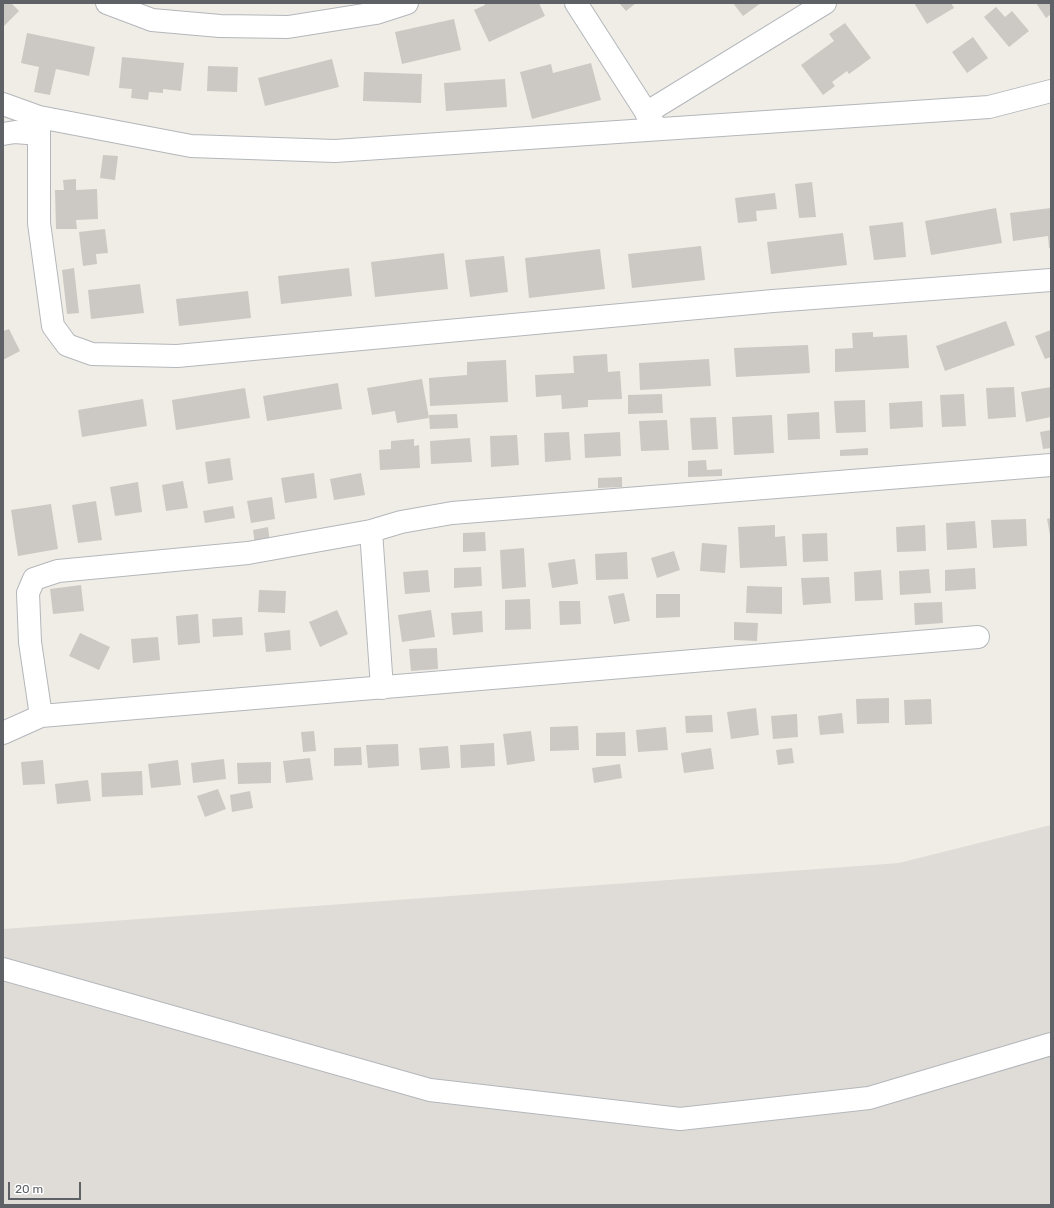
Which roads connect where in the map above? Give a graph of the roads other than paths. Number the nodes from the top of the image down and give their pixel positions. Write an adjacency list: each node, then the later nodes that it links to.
1 (107, 3): 2 (street)
2 (407, 3)
3 (576, 3): 7 (street)
4 (825, 3): 7 (street)
5 (1051, 91): 7 (street)
6 (3, 104): 8 (street)
7 (651, 121): 8 (street)
8 (39, 126): 9 (street); 10 (street)
9 (3, 134)
10 (1051, 280)
11 (1051, 465): 12 (street)
12 (371, 531): 14 (street); 15 (street)
13 (978, 637): 14 (street)
14 (382, 688): 15 (street)
15 (41, 716): 16 (street)
16 (3, 733)
17 (3, 969): 18 (street)
18 (1051, 1044)

